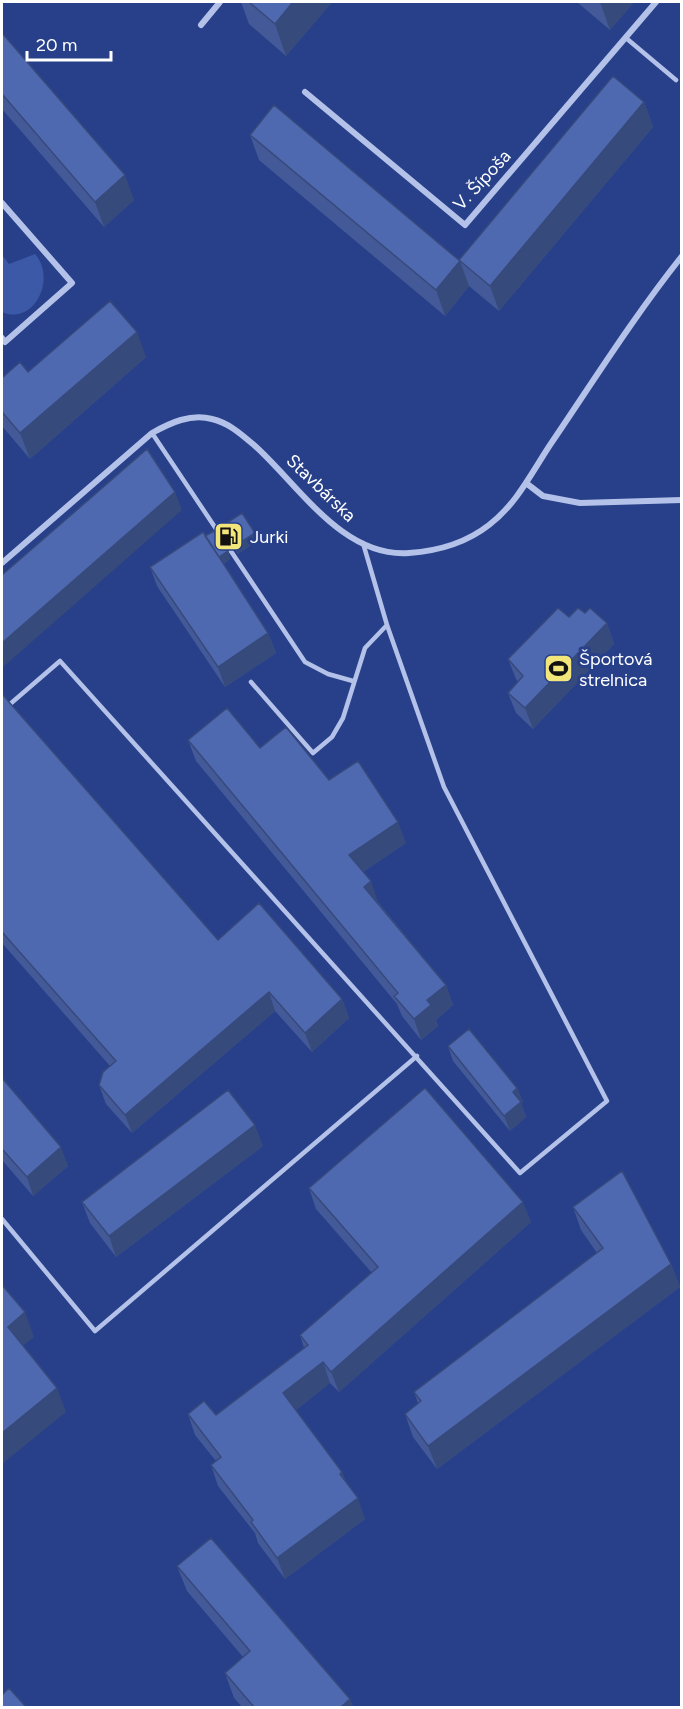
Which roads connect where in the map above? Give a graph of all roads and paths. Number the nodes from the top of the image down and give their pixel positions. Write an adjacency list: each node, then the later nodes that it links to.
1 (220, 2): 3 (street)
2 (656, 2): 4 (street, V. Šípoša)
3 (201, 25)
4 (626, 38): 5 (lane); 6 (street, V. Šípoša)
5 (676, 80)
6 (305, 92)
7 (2, 203): 9 (street)
8 (681, 256): 11 (street, Stavbárska)
9 (2, 338)
10 (152, 433): 13 (street, Stavbárska); 14 (street, Stavbárska); 16 (lane)
11 (526, 483): 12 (street); 13 (street, Stavbárska)
12 (681, 500)
13 (363, 543): 15 (lane)
14 (2, 563)
15 (387, 625): 16 (lane); 19 (lane)
16 (353, 681): 17 (lane)
17 (251, 682)
18 (2, 711): 19 (lane)
19 (417, 1056): 20 (lane)
20 (2, 1219)

